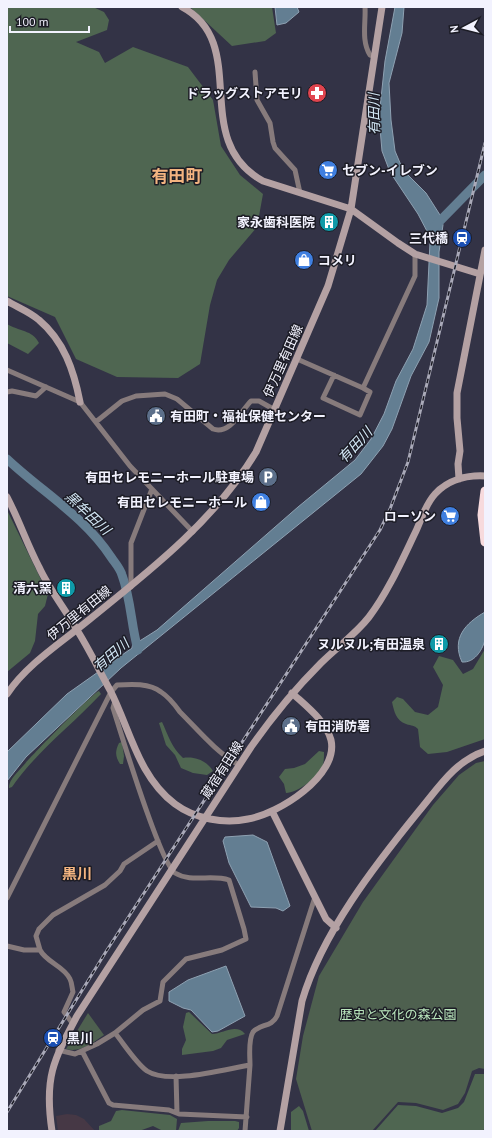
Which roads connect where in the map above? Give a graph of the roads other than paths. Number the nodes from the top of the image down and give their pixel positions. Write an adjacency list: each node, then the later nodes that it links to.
1 (182, 7): 6 (street)
2 (365, 7): 4 (street)
3 (382, 7): 4 (street, 伊万里有田線)
4 (374, 56): 7 (street, 伊万里有田線)
5 (255, 72): 6 (street)
6 (300, 193): 7 (street)
7 (351, 209): 9 (street); 12 (street, 伊万里有田線)
8 (485, 250): 10 (street)
9 (418, 255): 10 (street); 16 (street)
10 (482, 275): 22 (street)
11 (7, 301): 18 (street)
12 (297, 359): 14 (street); 19 (street, 伊万里有田線)
13 (7, 370): 15 (street)
14 (334, 375): 16 (street); 16 (street)
15 (46, 387): 17 (street); 18 (street)
16 (363, 388)
17 (7, 392)
18 (80, 402): 20 (street)
19 (275, 410): 20 (street); 26 (street, 伊万里有田線)
20 (97, 421): 23 (street)
21 (485, 476): 22 (street, 蔵宿有田線)
22 (459, 479): 31 (street, 蔵宿有田線)
23 (152, 489): 26 (street); 28 (street)
24 (485, 491): 27 (highway)
25 (7, 497): 29 (street)
26 (192, 532): 28 (street, 伊万里有田線)
27 (485, 542)
28 (131, 586): 29 (street, 伊万里有田線)
29 (77, 630): 30 (street); 32 (street, 伊万里有田線)
30 (111, 692): 33 (street); 35 (street); 40 (street)
31 (292, 693): 35 (street, 蔵宿有田線); 36 (street)
32 (7, 694)
33 (115, 700): 36 (street); 37 (street)
34 (485, 751): 41 (street)
35 (239, 765): 38 (street, 蔵宿有田線)
36 (272, 811): 39 (street)
37 (158, 841): 38 (street); 43 (street)
38 (171, 870): 44 (street, 蔵宿有田線); 45 (street)
39 (315, 897): 41 (street); 48 (street)
40 (7, 898)
41 (336, 928): 54 (street)
42 (7, 946): 43 (street)
43 (40, 950): 44 (street)
44 (73, 1024): 46 (street, 蔵宿有田線)
45 (115, 1033): 47 (street); 49 (street)
46 (58, 1050): 47 (street); 52 (street, 蔵宿有田線)
47 (82, 1051): 50 (street)
48 (250, 1065): 49 (street); 51 (street)
49 (176, 1076): 50 (street)
50 (177, 1113): 51 (street)
51 (247, 1117): 53 (street)
52 (52, 1131)
53 (245, 1131)
54 (280, 1131)

